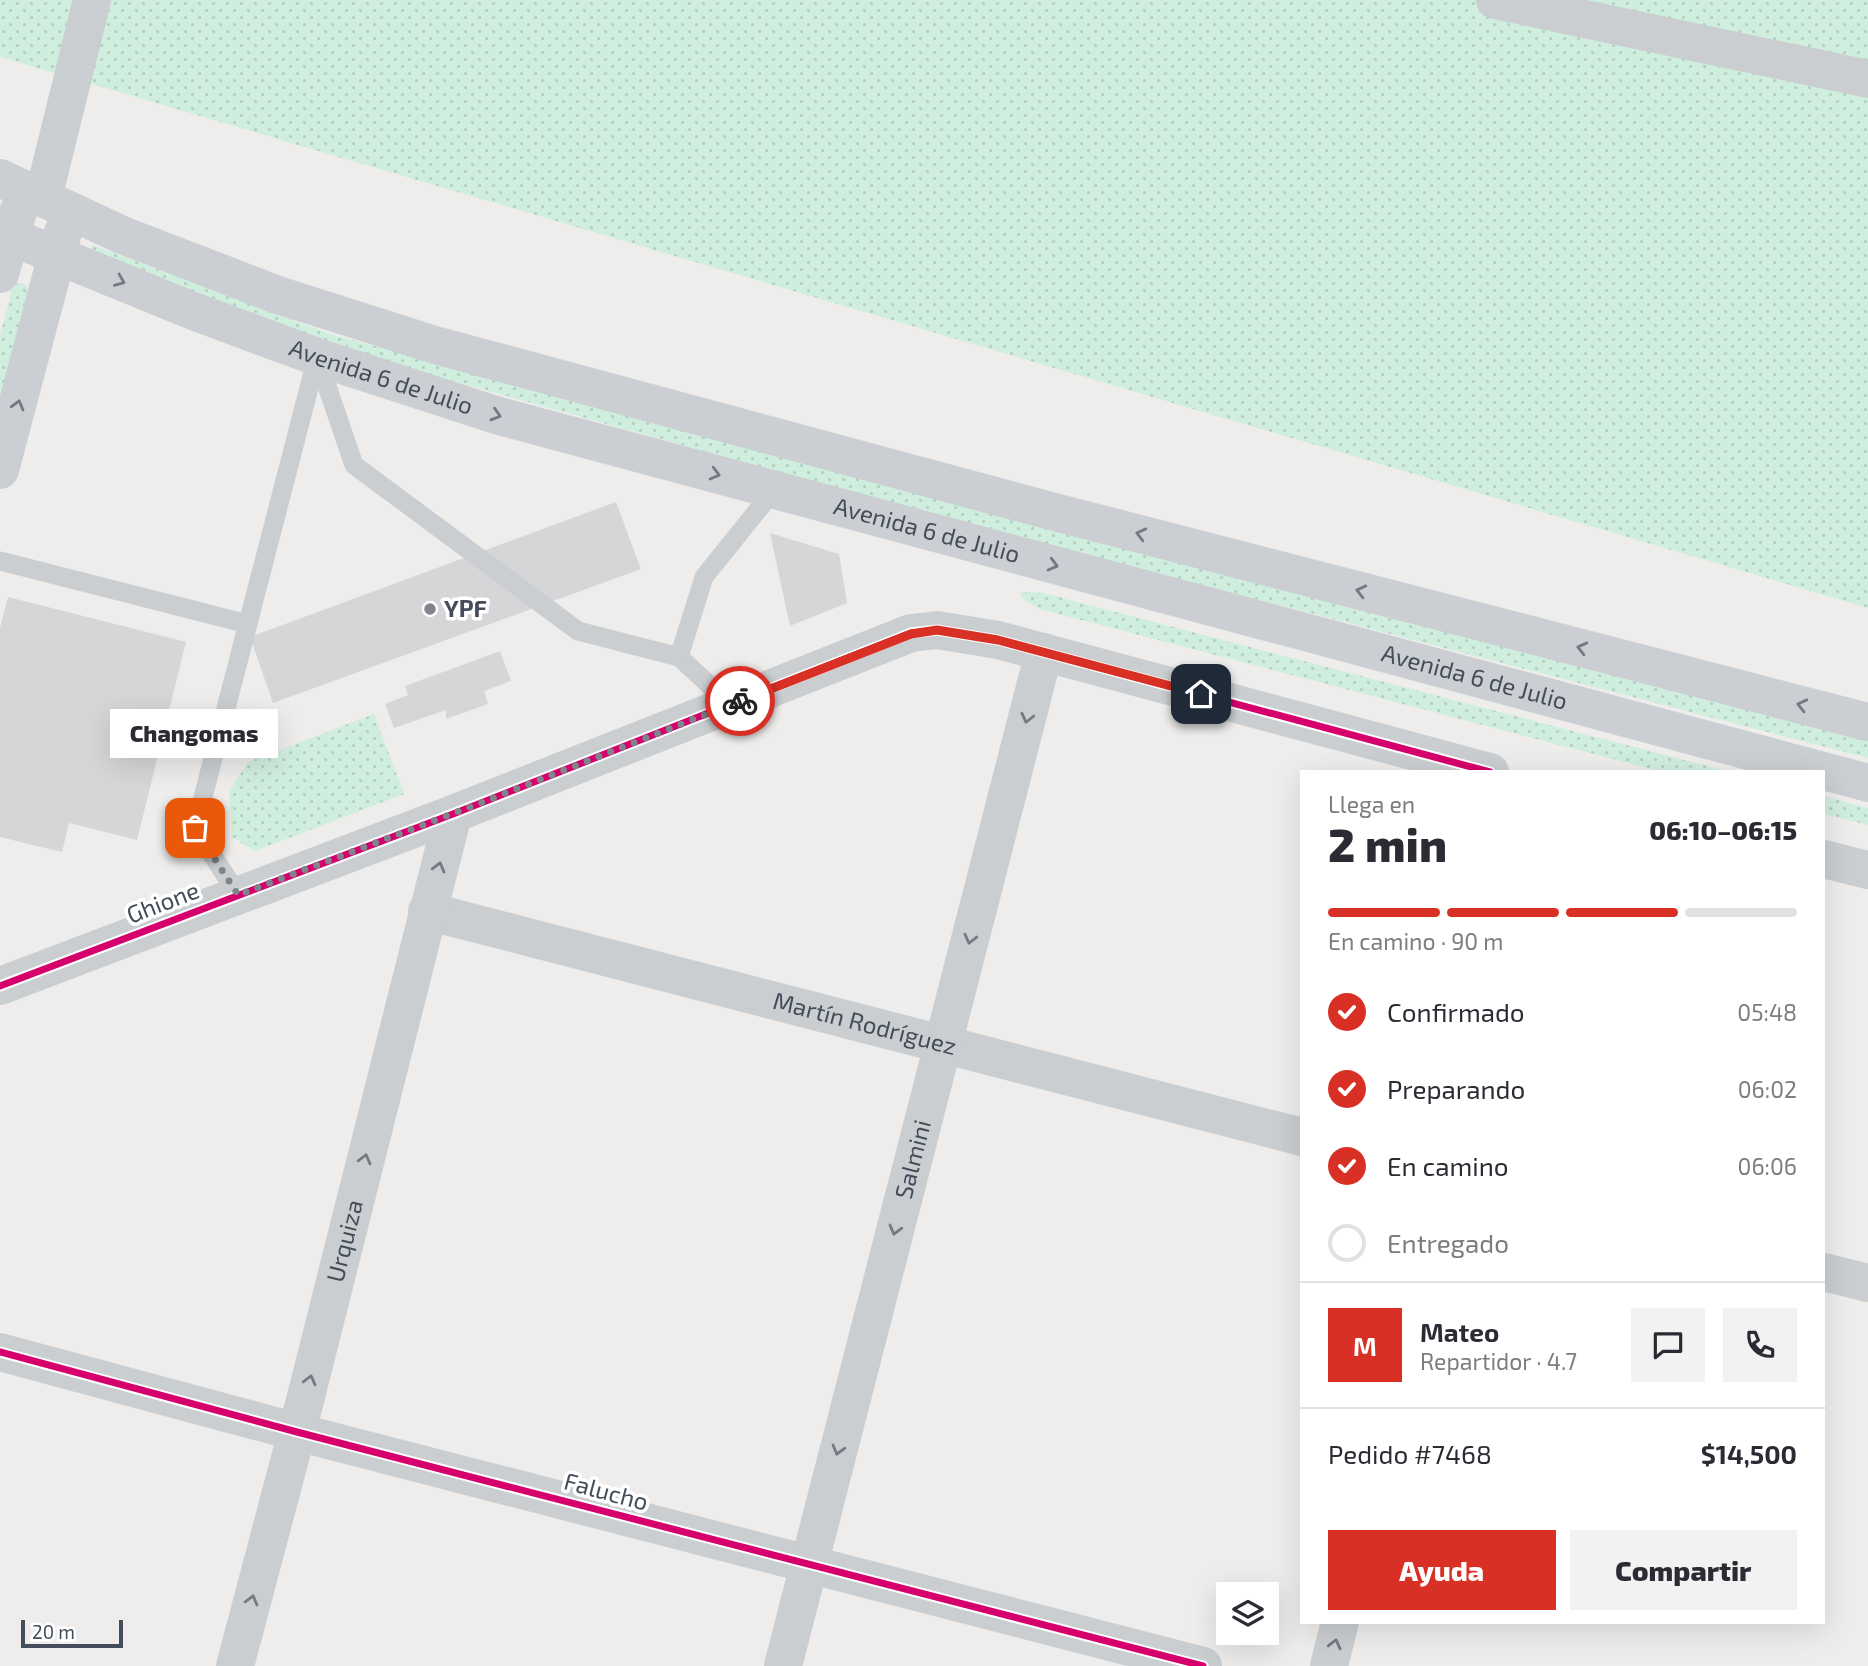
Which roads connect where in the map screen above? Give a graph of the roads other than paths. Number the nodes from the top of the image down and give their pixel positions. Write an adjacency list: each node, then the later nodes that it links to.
1 (92, 0): 4 (street)
2 (1495, 0): 3 (street)
3 (1868, 79)
4 (34, 194): 5 (main road); 6 (main road); 16 (main road, Avenida 6 de Julio, one-way to 4)
5 (5, 234): 6 (main road, Avenida 6 de Julio); 7 (main road)
6 (57, 255): 8 (main road, Avenida 6 de Julio, one-way to 8); 9 (main road, one-way to 6)
7 (0, 274)
8 (317, 357): 10 (main road, Avenida 6 de Julio, one-way to 10); 12 (lane); 14 (lane)
9 (0, 470)
10 (774, 490): 14 (lane); 18 (main road, Avenida 6 de Julio, one-way to 18)
11 (0, 561): 12 (lane)
12 (248, 624): 24 (lane)
13 (1044, 652): 15 (street, Ghione); 17 (street, Ghione); 27 (street, Salmini, one-way to 27)
14 (679, 657): 15 (lane)
15 (731, 705): 21 (street, Ghione)
16 (1868, 722)
17 (1483, 770)
18 (1819, 770)
19 (1825, 771): 20 (main road, Avenida 6 de Julio, one-way to 20)
20 (1868, 783)
21 (453, 814): 24 (street, Ghione); 25 (street, Urquiza, one-way to 21)
22 (1825, 859): 23 (street)
23 (1868, 870)
24 (238, 895): 26 (street, Ghione)
25 (428, 911): 27 (street, Martín Rodríguez); 32 (street, Urquiza, one-way to 25)
26 (0, 986)
27 (943, 1044): 28 (street, Martín Rodríguez); 33 (street, Salmini, one-way to 33)
28 (1300, 1136)
29 (1825, 1272): 30 (street)
30 (1868, 1283)
31 (0, 1352): 32 (street, Falucho)
32 (297, 1432): 33 (street, Falucho); 35 (street, Urquiza, one-way to 32)
33 (808, 1564): 36 (street, Salmini); 37 (street, Falucho)
34 (1340, 1624): 38 (street, one-way to 34)
35 (235, 1666)
36 (783, 1666)
37 (1203, 1666)
38 (1329, 1666)

